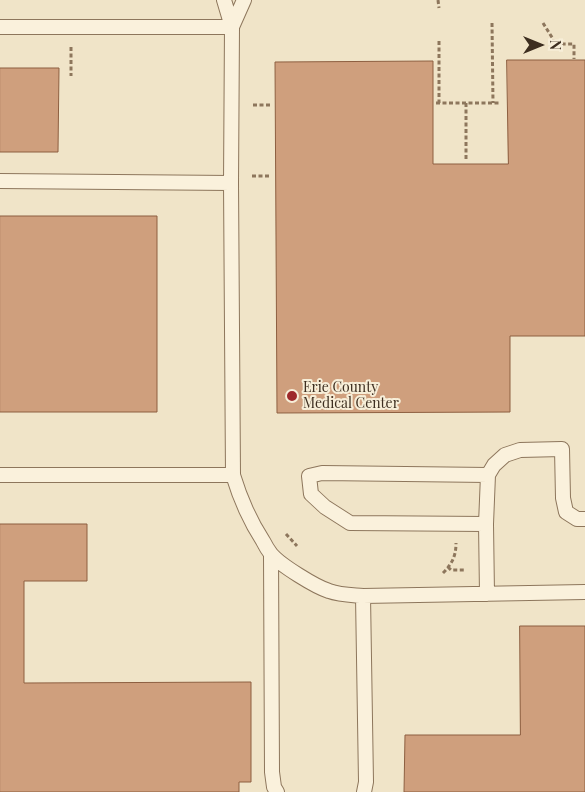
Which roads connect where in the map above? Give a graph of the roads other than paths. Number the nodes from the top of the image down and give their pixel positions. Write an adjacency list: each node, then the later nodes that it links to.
1 (224, 0): 4 (lane)
2 (244, 0): 4 (lane)
3 (0, 27): 4 (lane)
4 (232, 27): 6 (lane)
5 (0, 181): 6 (lane)
6 (231, 183): 8 (lane)
7 (0, 475): 8 (lane)
8 (233, 475): 12 (lane)
9 (488, 475): 10 (lane); 11 (lane); 11 (lane)
10 (585, 518)
11 (486, 524): 14 (lane)
12 (271, 555): 15 (lane); 16 (lane)
13 (585, 592): 14 (lane)
14 (487, 594): 15 (lane)
15 (363, 596): 17 (lane)
16 (277, 792)
17 (364, 792)

